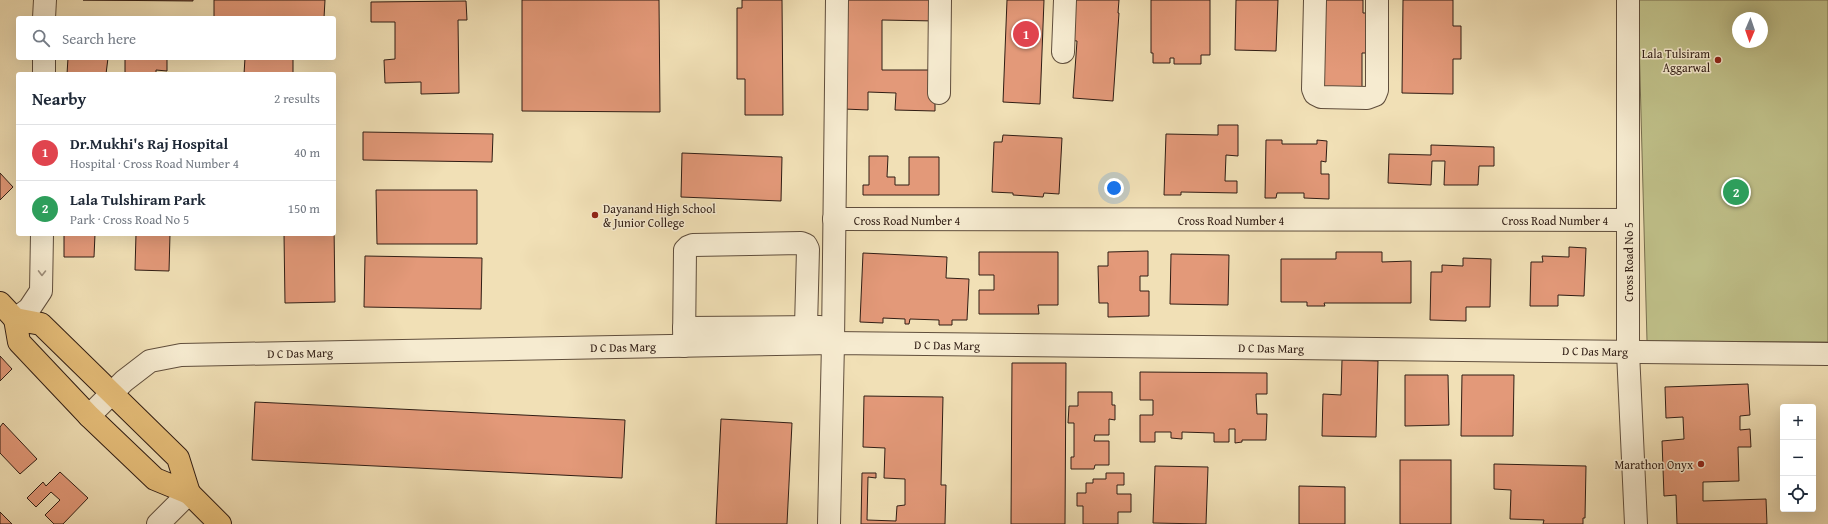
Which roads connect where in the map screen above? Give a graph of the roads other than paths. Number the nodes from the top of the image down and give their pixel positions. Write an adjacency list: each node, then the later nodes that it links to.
1 (45, 0): 8 (street)
2 (837, 0): 13 (street)
3 (940, 0): 12 (street)
4 (1065, 0): 9 (street)
5 (1315, 0): 6 (street)
6 (1377, 0)
7 (1628, 0): 14 (street, Cross Road No 5)
8 (44, 16)
9 (1062, 52)
10 (44, 60): 11 (street)
11 (44, 72)
12 (938, 93)
13 (834, 220): 14 (street, Cross Road Number 4); 17 (street)
14 (1628, 220): 24 (street, Cross Road No 5)
15 (42, 236): 19 (street, one-way to 19)
16 (807, 274): 17 (street); 20 (street); 23 (street)
17 (834, 275): 21 (street)
18 (0, 303): 19 (main road)
19 (15, 320): 26 (main road); 27 (main road)
20 (806, 327): 21 (street); 22 (street)
21 (834, 335): 22 (street, D C Das Marg); 24 (street, D C Das Marg); 31 (street)
22 (756, 336): 23 (street, D C Das Marg)
23 (684, 337): 26 (street, D C Das Marg)
24 (1628, 352): 25 (street, D C Das Marg); 32 (street, Cross Road No 5)
25 (1828, 354)
26 (111, 393): 27 (street, D C Das Marg); 28 (main road)
27 (89, 416): 28 (main road)
28 (189, 493): 29 (street); 30 (main road)
29 (158, 524)
30 (220, 524)
31 (829, 524)
32 (1636, 524)

